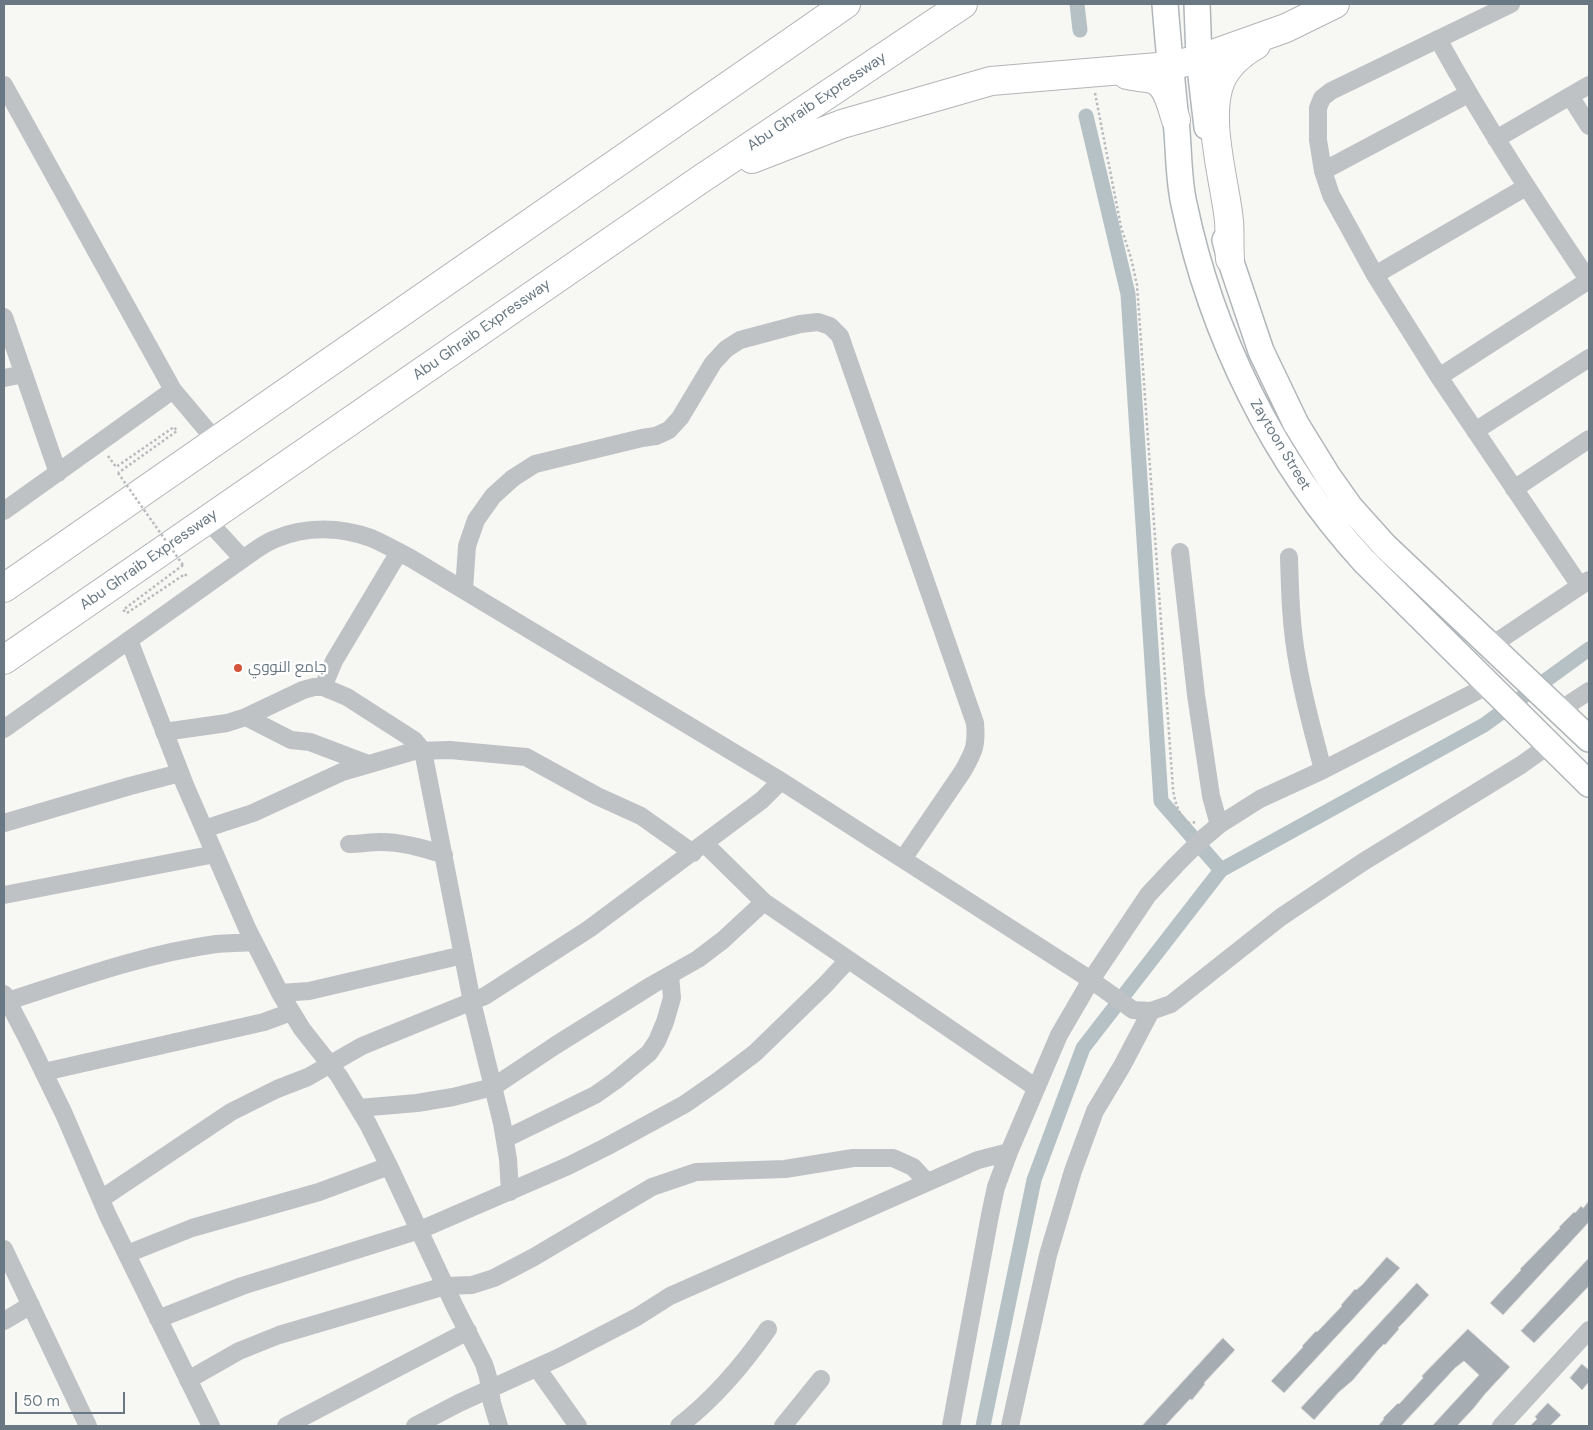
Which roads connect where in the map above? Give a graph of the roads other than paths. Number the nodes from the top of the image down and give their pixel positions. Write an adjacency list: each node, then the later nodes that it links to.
1 (846, 4): 7 (highway)
2 (963, 4): 21 (highway, Abu Ghraib Expressway)
3 (1165, 4): 11 (main road, Zaytoon Street)
4 (1197, 4): 10 (main road, Zaytoon Street)
5 (1335, 4): 8 (highway)
6 (1511, 4): 9 (street)
7 (830, 12): 34 (highway)
8 (1286, 28): 10 (highway); 23 (highway)
9 (1438, 39): 15 (street); 20 (street)
10 (1199, 59): 11 (highway); 23 (main road, Zaytoon Street)
11 (1170, 66): 12 (highway); 17 (main road, Zaytoon Street)
12 (1099, 73): 17 (highway); 21 (highway)
13 (4, 84): 31 (street)
14 (1589, 85): 16 (street)
15 (1468, 94): 19 (street); 20 (street)
16 (1570, 96): 18 (street); 19 (street)
17 (1176, 120): 50 (main road, Zaytoon Street)
18 (1589, 126)
19 (1496, 139): 22 (street)
20 (1323, 171): 24 (street)
21 (701, 178): 38 (highway, Abu Ghraib Expressway)
22 (1526, 187): 24 (street); 25 (street)
23 (1230, 259): 47 (main road, Zaytoon Street)
24 (1374, 275): 30 (street)
25 (1589, 280): 30 (street)
26 (4, 317): 28 (street)
27 (1589, 358): 32 (street)
28 (24, 374): 29 (street); 35 (street)
29 (4, 378)
30 (1439, 378): 32 (street)
31 (173, 390): 34 (street); 35 (street)
32 (1475, 431): 36 (street)
33 (1589, 439): 36 (street)
34 (216, 441): 44 (highway)
35 (58, 473): 37 (street)
36 (1514, 489): 43 (street)
37 (6, 506)
38 (207, 520): 42 (street); 48 (highway, Abu Ghraib Expressway)
39 (399, 552): 42 (street); 45 (street); 49 (street)
40 (1180, 552): 68 (street)
41 (1289, 557): 62 (street)
42 (243, 559): 46 (street)
43 (1584, 583): 47 (street)
44 (4, 588)
45 (464, 590): 64 (street); 73 (street)
46 (128, 640): 54 (street); 55 (street)
47 (1492, 646): 52 (main road, Zaytoon Street)
48 (4, 660)
49 (323, 687): 53 (street); 59 (street)
50 (1493, 689): 57 (main road, Zaytoon Street); 62 (street)
51 (1589, 691): 52 (street)
52 (1560, 710): 56 (main road, Zaytoon Street)
53 (246, 716): 55 (street); 60 (street)
54 (4, 729)
55 (164, 732): 63 (street)
56 (1589, 739)
57 (1549, 746): 61 (main road, Zaytoon Street); 84 (street)
58 (1589, 748): 61 (main road)
59 (423, 750): 60 (street); 70 (street); 72 (street)
60 (368, 764): 67 (street)
61 (1571, 768): 65 (main road, Zaytoon Street)
62 (1324, 770): 68 (street)
63 (180, 773): 66 (street); 67 (street)
64 (780, 781): 70 (street); 73 (street)
65 (1589, 784)
66 (4, 823)
67 (204, 829): 71 (street)
68 (1204, 838): 80 (street)
69 (349, 844): 72 (street)
70 (699, 848): 75 (street); 83 (street)
71 (215, 854): 74 (street); 76 (street)
72 (444, 855): 77 (street)
73 (903, 859): 80 (street)
74 (4, 895)
75 (764, 902): 78 (street); 79 (street)
76 (254, 942): 81 (street); 82 (street)
77 (463, 955): 81 (street); 83 (street)
78 (848, 960): 89 (street); 95 (street)
79 (670, 975): 88 (street); 91 (street)
80 (1091, 980): 84 (street); 89 (street)
81 (280, 993): 85 (street)
82 (6, 998): 87 (street)
83 (472, 1002): 86 (street); 88 (street)
84 (1151, 1011): 120 (street)
85 (291, 1012): 86 (street); 87 (street)
86 (330, 1065): 90 (street); 96 (street)
87 (44, 1072): 96 (street)
88 (493, 1087): 90 (street); 91 (street)
89 (1036, 1087): 92 (street)
90 (359, 1108): 93 (street)
91 (505, 1139): 95 (street)
92 (1009, 1152): 94 (street); 119 (street)
93 (389, 1166): 97 (street); 99 (street)
94 (927, 1182): 100 (street); 107 (street)
95 (510, 1192): 97 (street)
96 (101, 1199): 99 (street)
97 (420, 1230): 100 (street); 102 (street)
98 (4, 1249): 101 (street)
99 (127, 1254): 102 (street)
100 (445, 1286): 106 (street); 109 (street)
101 (31, 1305): 103 (street); 111 (street)
102 (158, 1319): 109 (street)
103 (4, 1321)
104 (768, 1329): 117 (street)
105 (1589, 1330): 121 (street)
106 (468, 1331): 110 (street); 113 (street)
107 (536, 1368): 110 (street); 116 (street)
108 (821, 1379): 118 (street)
109 (188, 1380): 112 (street)
110 (489, 1389): 114 (street); 115 (street)
111 (88, 1426)
112 (210, 1426)
113 (286, 1426)
114 (415, 1426)
115 (499, 1426)
116 (578, 1426)
117 (679, 1426)
118 (784, 1426)
119 (951, 1426)
120 (1010, 1426)
121 (1502, 1426)

